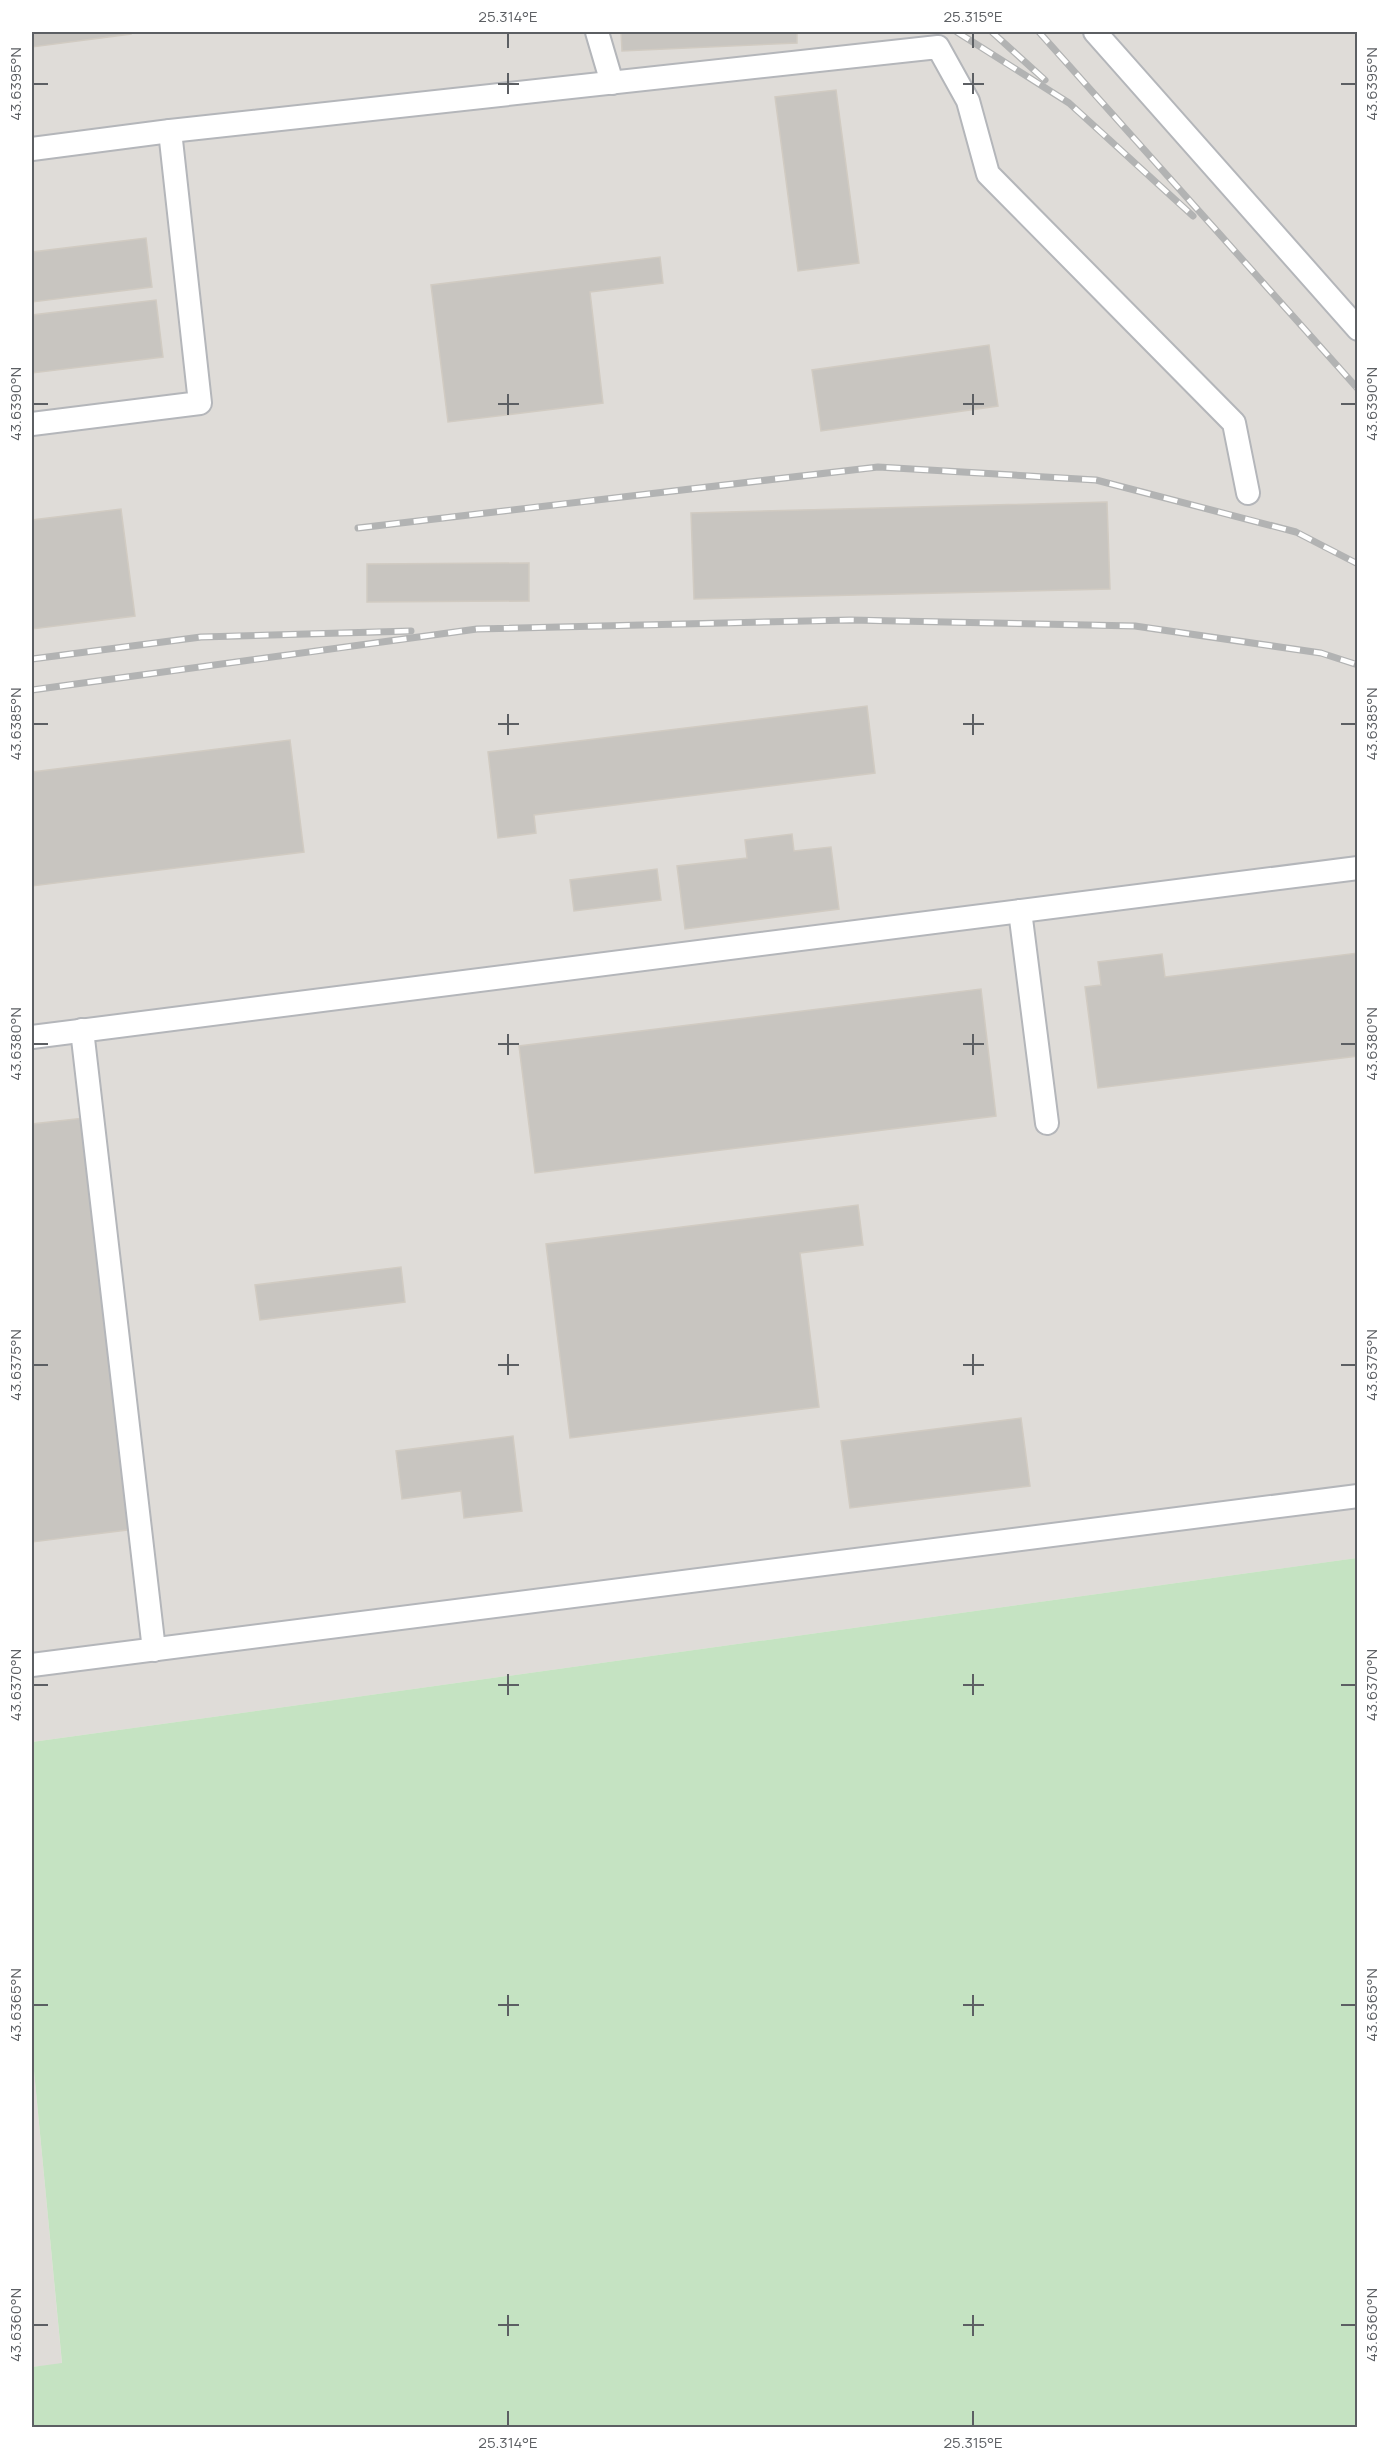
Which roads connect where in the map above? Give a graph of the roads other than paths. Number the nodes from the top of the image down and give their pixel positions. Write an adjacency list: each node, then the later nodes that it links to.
1 (597, 32): 3 (lane)
2 (1095, 32): 6 (lane)
3 (612, 83): 4 (lane); 8 (lane)
4 (170, 131): 5 (lane); 7 (lane)
5 (32, 149)
6 (1358, 329)
7 (32, 423)
8 (1248, 493)
9 (1358, 868): 10 (lane)
10 (1020, 911): 11 (lane); 13 (lane)
11 (82, 1030): 12 (lane); 15 (lane)
12 (32, 1037)
13 (1047, 1123)
14 (1358, 1496): 15 (lane)
15 (154, 1650): 16 (lane)
16 (32, 1665)

